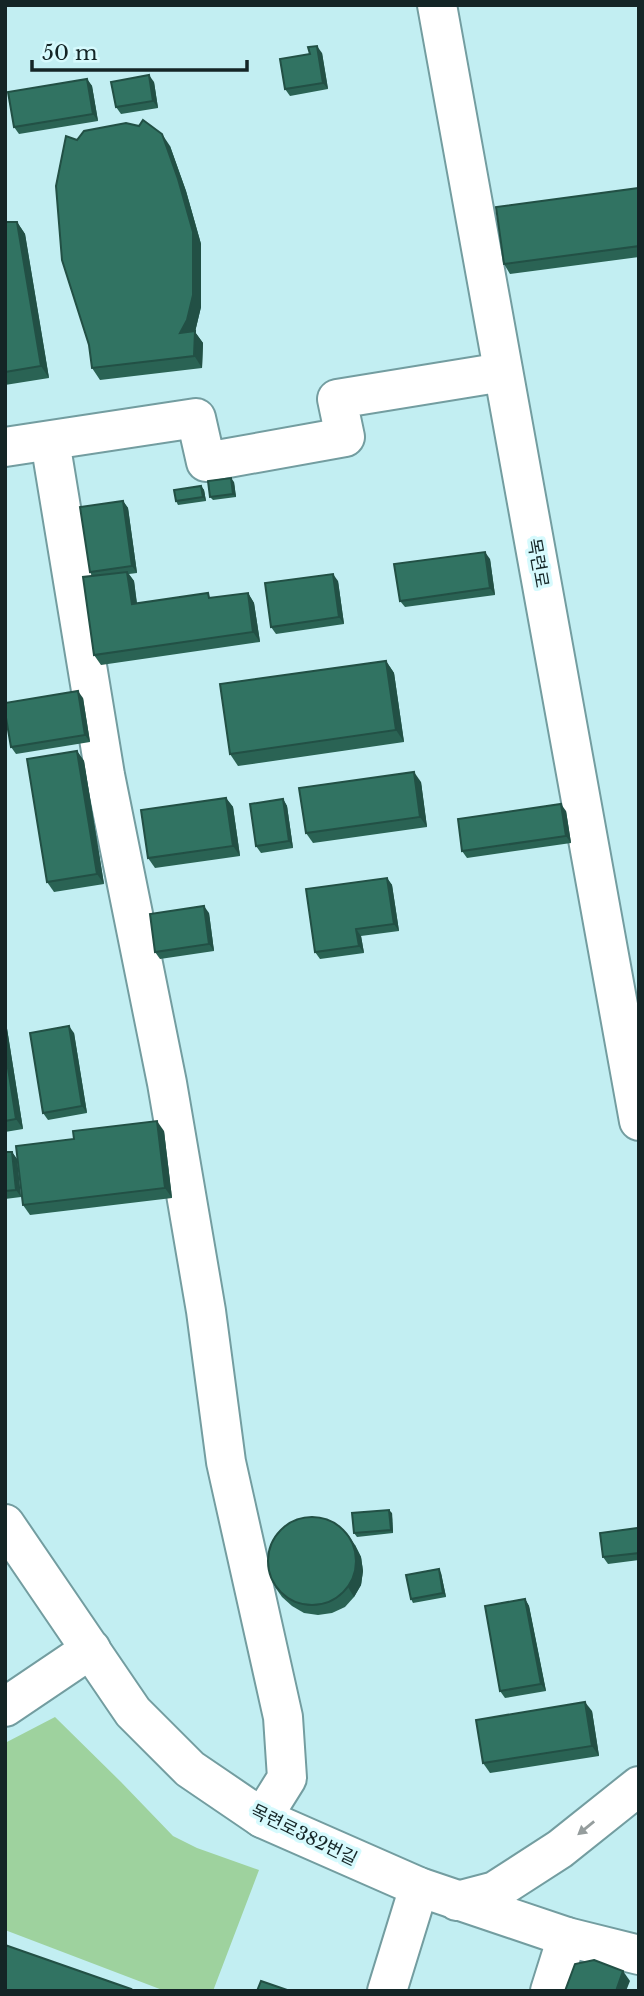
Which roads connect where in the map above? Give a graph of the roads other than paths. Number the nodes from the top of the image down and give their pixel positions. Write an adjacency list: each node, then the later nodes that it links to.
1 (437, 5): 2 (street, 목련로)
2 (503, 372): 3 (street); 5 (street, 목련로)
3 (50, 441): 4 (street); 10 (street)
4 (5, 447)
5 (639, 1121)
6 (5, 1524): 7 (street, 목련로382번길)
7 (91, 1649): 8 (street); 10 (street, 목련로382번길)
8 (5, 1707)
9 (639, 1786): 12 (street, one-way to 12)
10 (262, 1818): 11 (street, 목련로382번길)
11 (419, 1887): 12 (street, 목련로382번길); 15 (street)
12 (457, 1901): 13 (street, 목련로382번길)
13 (567, 1937): 14 (street, 목련로382번길); 16 (street)
14 (639, 1955)
15 (387, 1991)
16 (550, 1991)

